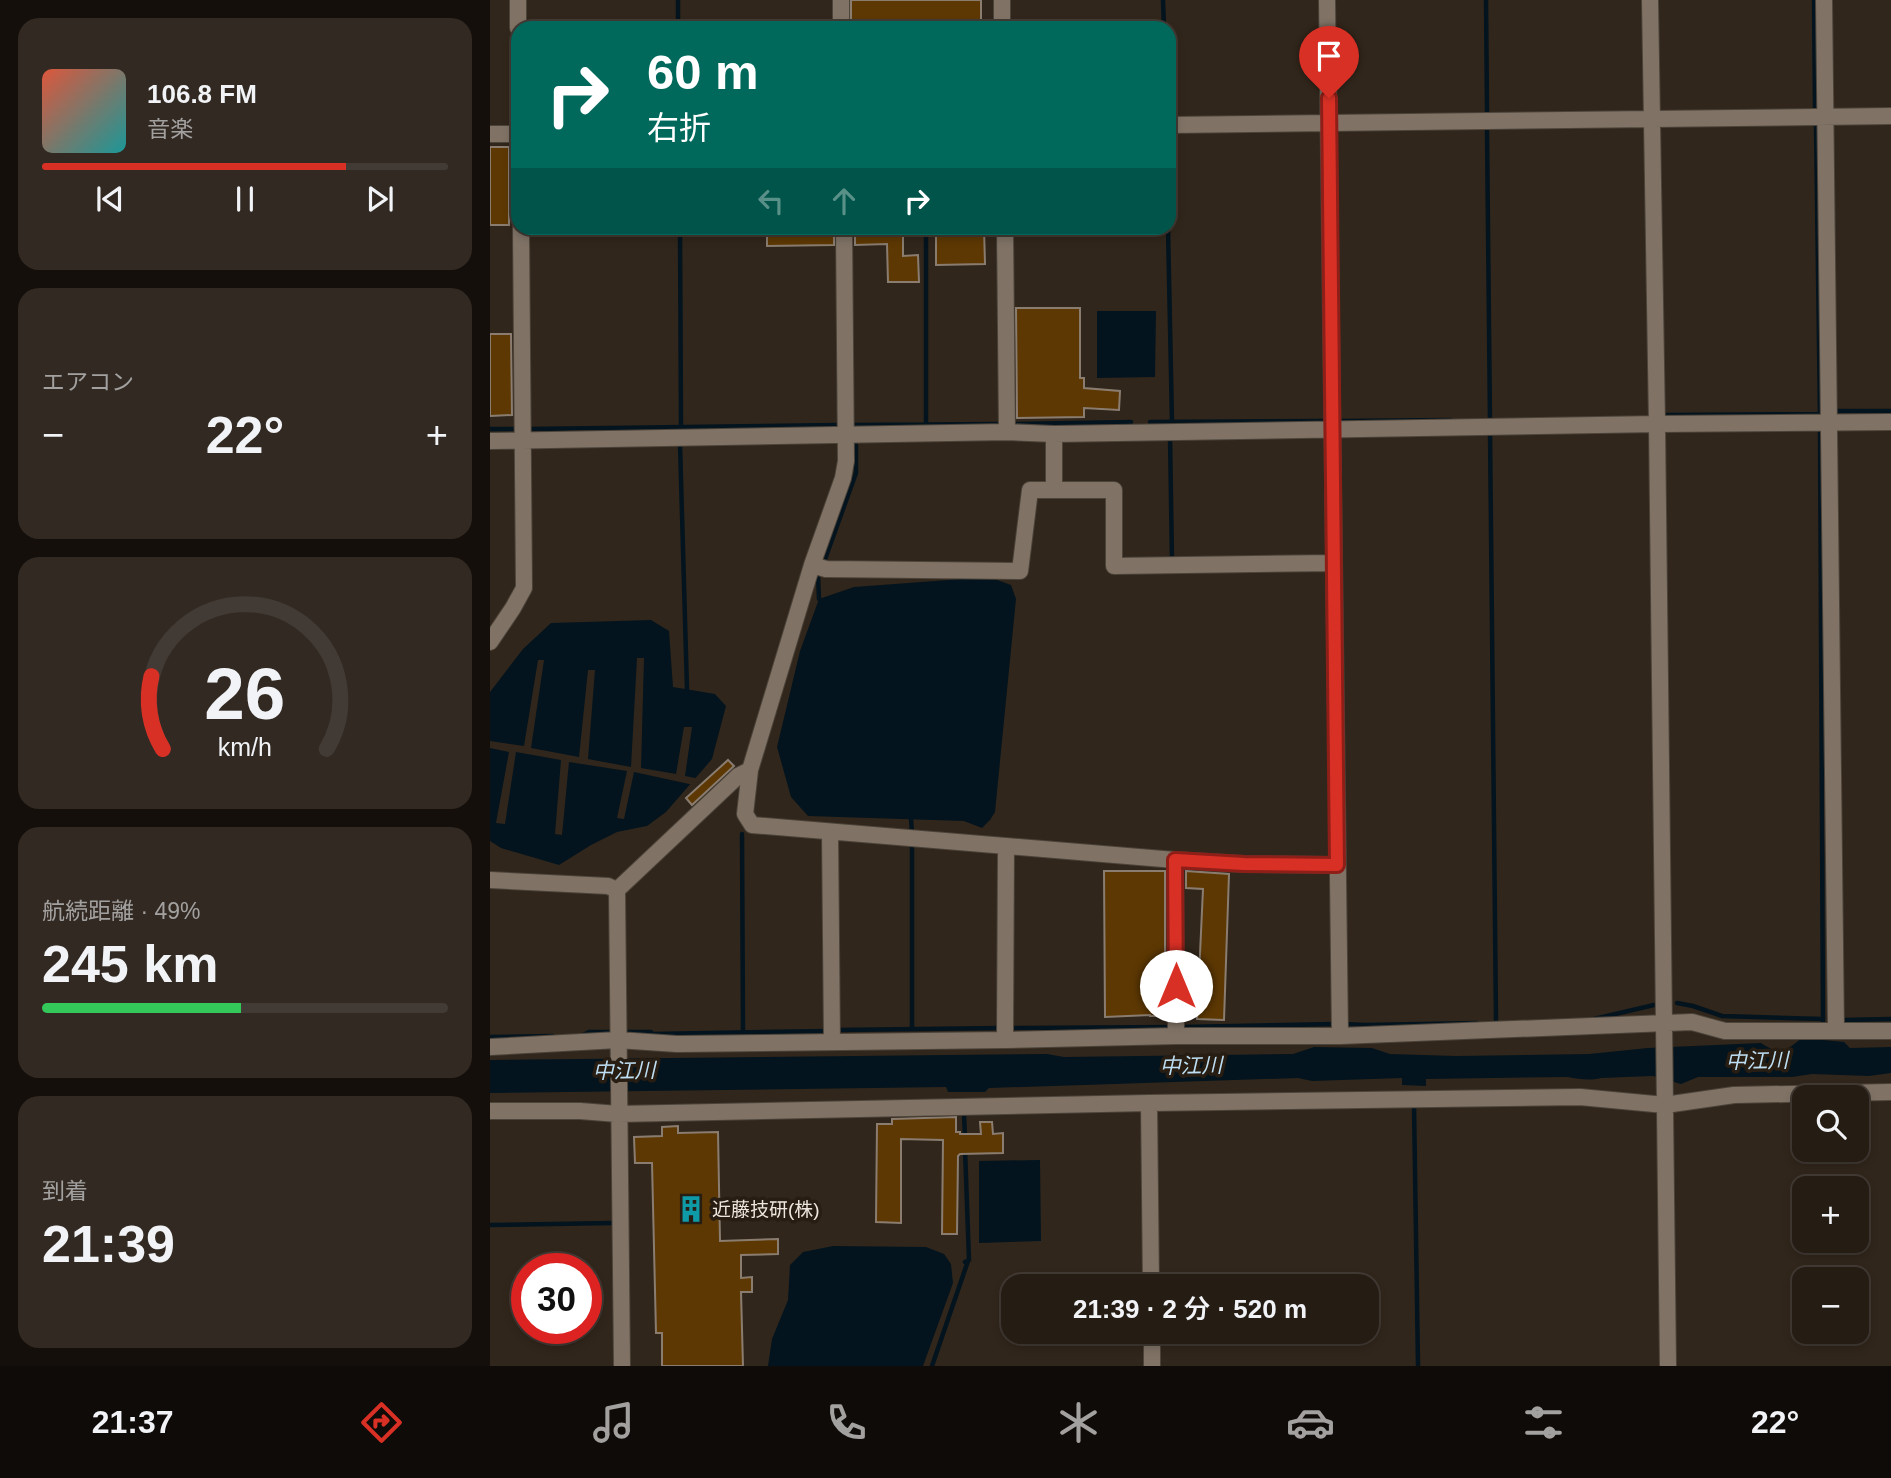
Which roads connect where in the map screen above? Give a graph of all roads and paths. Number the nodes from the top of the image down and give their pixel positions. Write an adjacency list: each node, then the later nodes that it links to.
1 (518, 0): 7 (street)
2 (841, 0): 8 (street)
3 (1002, 0): 9 (street)
4 (1327, 0): 13 (street)
5 (1650, 0): 12 (street)
6 (1824, 0): 11 (street)
7 (518, 21)
8 (841, 21)
9 (1002, 21)
10 (1891, 116): 11 (street)
11 (1826, 117): 12 (street); 21 (street)
12 (1651, 119): 13 (street); 22 (street)
13 (1329, 123): 14 (street); 23 (street)
14 (1176, 125)
15 (490, 134): 16 (street)
16 (511, 134)
17 (521, 235): 28 (street)
18 (844, 235): 26 (street)
19 (1005, 235): 24 (street)
20 (1891, 422): 21 (street)
21 (1828, 423): 22 (street); 41 (street)
22 (1657, 424): 23 (street); 40 (street)
23 (1333, 429): 25 (street); 30 (street)
24 (1007, 432): 25 (street); 26 (street)
25 (1054, 434): 29 (street)
26 (846, 435): 28 (street); 31 (street)
27 (490, 441): 28 (street)
28 (524, 441): 32 (street)
29 (1054, 490): 30 (street); 31 (street)
30 (1334, 564): 37 (street)
31 (811, 565): 33 (street)
32 (490, 642)
33 (750, 770): 34 (street); 39 (street)
34 (831, 833): 35 (street); 46 (street)
35 (1006, 846): 36 (street); 45 (street)
36 (1175, 860): 37 (street); 44 (street)
37 (1337, 865): 43 (street)
38 (490, 880): 39 (street)
39 (617, 890): 47 (street)
40 (1663, 1023): 41 (street); 43 (street); 50 (street)
41 (1836, 1031): 42 (street)
42 (1891, 1031)
43 (1340, 1035): 44 (street)
44 (1176, 1036): 45 (street)
45 (1005, 1040): 46 (street)
46 (832, 1042): 47 (street)
47 (618, 1044): 48 (street); 52 (street)
48 (490, 1047)
49 (1891, 1093): 50 (street)
50 (1665, 1099): 51 (street); 58 (street)
51 (1149, 1103): 52 (street); 54 (street)
52 (618, 1108): 53 (street); 56 (street)
53 (490, 1111)
54 (1151, 1274)
55 (1152, 1344): 57 (street)
56 (622, 1366)
57 (1152, 1366)
58 (1668, 1366)

